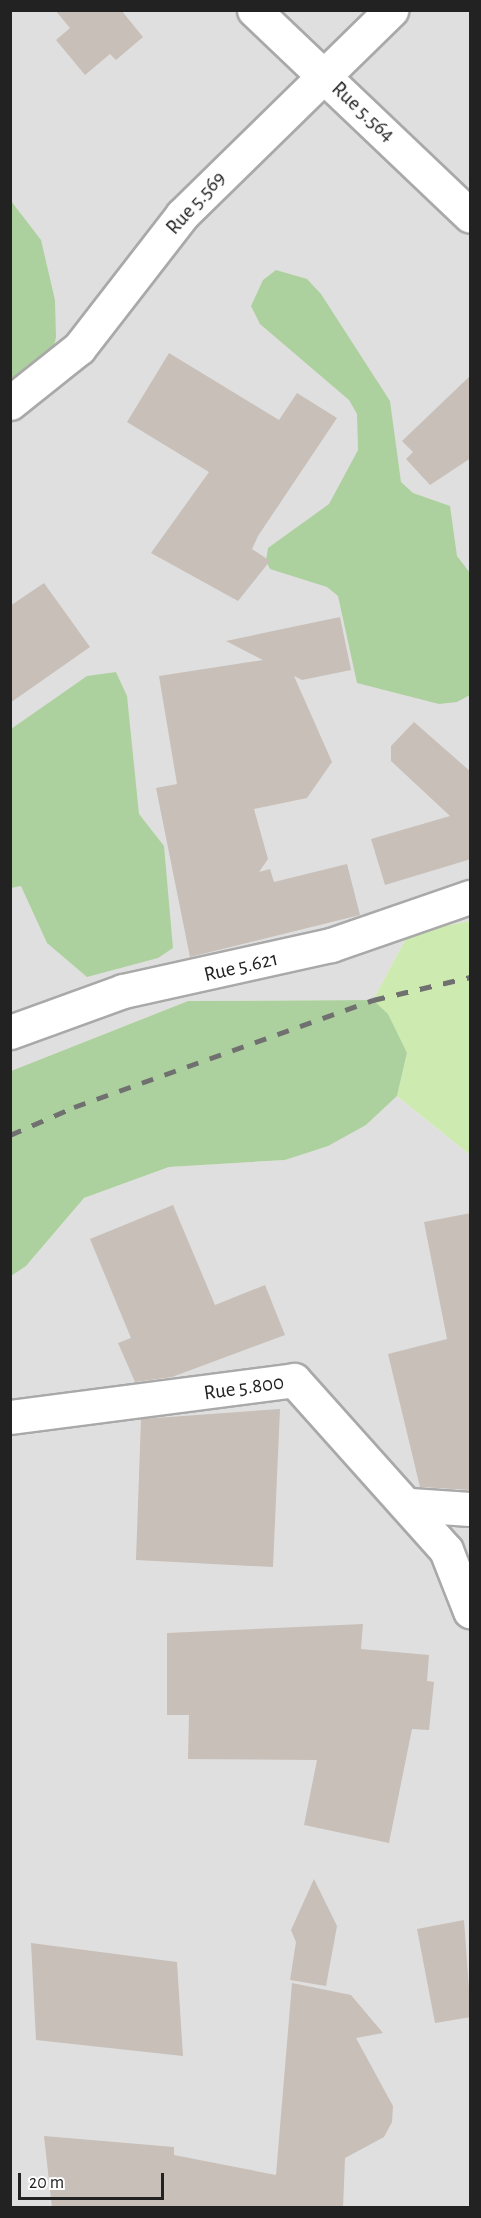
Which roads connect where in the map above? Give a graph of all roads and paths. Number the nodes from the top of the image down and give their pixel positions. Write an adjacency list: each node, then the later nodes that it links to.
1 (254, 10): 3 (street, Rue 5.564)
2 (391, 10): 3 (street, Rue 5.569)
3 (323, 75): 4 (street, Rue 5.564); 5 (street, Rue 5.569)
4 (471, 216)
5 (10, 403)
6 (471, 897): 7 (street, Rue 5.621)
7 (10, 1032)
8 (10, 1417): 9 (street, Rue 5.800)
9 (410, 1505): 10 (street); 11 (street, Rue 5.800)
10 (471, 1509)
11 (471, 1611)

